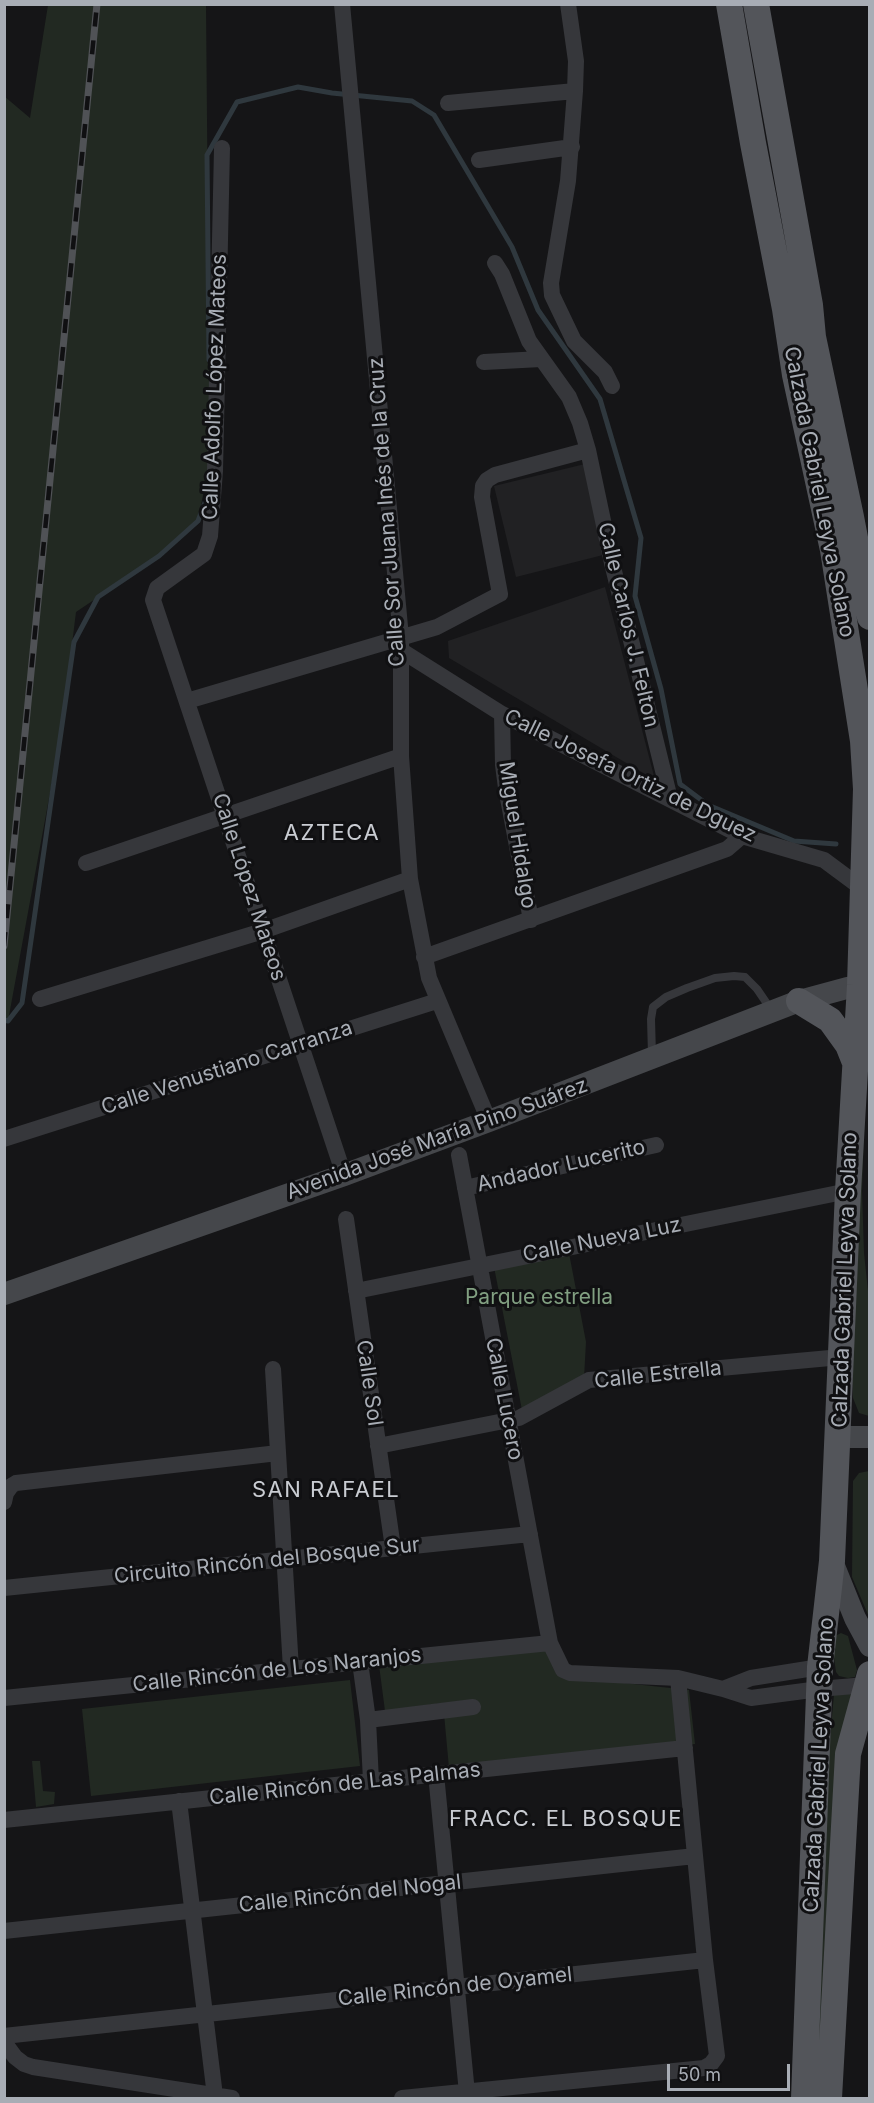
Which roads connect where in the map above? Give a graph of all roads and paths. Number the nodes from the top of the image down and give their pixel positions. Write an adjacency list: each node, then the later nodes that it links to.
1 (342, 4): 19 (street, Calle Sor Juana Inés de la Cruz)
2 (568, 4): 5 (street)
3 (729, 4): 11 (main road, Calzada Gabriel Leyva Solano)
4 (756, 4): 11 (main road, Calzada Gabriel Leyva Solano)
5 (576, 91): 6 (street); 7 (street)
6 (448, 103)
7 (572, 147): 9 (street); 14 (street)
8 (222, 148): 17 (street, Calle Adolfo López Mateos)
9 (480, 160)
10 (495, 263): 12 (street, Calle Carlos J. Felton)
11 (798, 307): 16 (main road, Calzada Gabriel Leyva Solano)
12 (541, 358): 13 (street); 15 (street, Calle Carlos J. Felton)
13 (484, 362)
14 (612, 386)
15 (588, 450): 19 (street); 23 (street, Calle Carlos J. Felton)
16 (854, 552): 18 (main road, Calzada Gabriel Leyva Solano); 28 (main road, Calzada Gabriel Leyva Solano)
17 (153, 600): 20 (street, Calle López Mateos)
18 (870, 617)
19 (402, 644): 20 (street); 21 (street, Calle Josefa Ortiz de Dguez); 22 (street, Calle Sor Juana Inés de la Cruz)
20 (187, 701): 24 (street, Calle López Mateos)
21 (502, 714): 23 (street, Calle Josefa Ortiz de Dguez); 29 (street, Miguel Hidalgo)
22 (401, 756): 24 (street); 27 (street, Calle Sor Juana Inés de la Cruz)
23 (670, 799): 25 (street, Calle Josefa Ortiz de Dguez)
24 (225, 816): 26 (street); 30 (street, Calle López Mateos)
25 (742, 836): 28 (street, Calle Josefa Ortiz de Dguez); 29 (street)
26 (86, 863)
27 (410, 879): 30 (street); 31 (street, Calle Sor Juana Inés de la Cruz)
28 (863, 890): 32 (main road, Calzada Gabriel Leyva Solano)
29 (531, 920): 31 (street)
30 (263, 931): 33 (street); 37 (street, Calle López Mateos)
31 (424, 957): 35 (street, Calle Sor Juana Inés de la Cruz)
32 (865, 985): 34 (street, Avenida José María Pino Suárez); 39 (main road, Calzada Gabriel Leyva Solano)
33 (40, 999)
34 (799, 1001): 36 (street, Avenida José María Pino Suárez); 39 (main road)
35 (437, 1002): 37 (street, Calle Venustiano Carranza); 40 (street, Calle Sor Juana Inés de la Cruz)
36 (773, 1011): 38 (street, Avenida José María Pino Suárez); 38 (lane)
37 (301, 1044): 41 (street, Calle Venustiano Carranza); 44 (street, Calle López Mateos)
38 (652, 1059): 40 (street, Avenida José María Pino Suárez)
39 (855, 1068): 46 (main road, Calzada Gabriel Leyva Solano)
40 (489, 1122): 44 (street, Avenida José María Pino Suárez)
41 (10, 1137)
42 (656, 1145): 45 (street, Andador Lucerito)
43 (459, 1155): 45 (street, Calle Lucero)
44 (344, 1175): 50 (street, Avenida José María Pino Suárez)
45 (465, 1188): 48 (street, Calle Lucero)
46 (848, 1191): 48 (street, Calle Nueva Luz); 51 (main road, Calzada Gabriel Leyva Solano)
47 (346, 1219): 49 (street, Calle Sol)
48 (480, 1265): 49 (street, Calle Nueva Luz); 53 (street, Calle Lucero)
49 (356, 1291): 56 (street, Calle Sol)
50 (4, 1294)
51 (841, 1357): 53 (street, Calle Estrella); 54 (main road, Calzada Gabriel Leyva Solano)
52 (273, 1369): 57 (street)
53 (508, 1420): 56 (street, Calle Estrella); 59 (street, Calle Lucero)
54 (839, 1437): 55 (street); 62 (main road, Calzada Gabriel Leyva Solano)
55 (870, 1437)
56 (378, 1446): 60 (street, Calle Sol)
57 (278, 1453): 58 (street); 61 (street)
58 (4, 1502)
59 (530, 1534): 60 (street, Circuito Rincón del Bosque Sur); 64 (street, Calle Lucero)
60 (393, 1548): 61 (street, Circuito Rincón del Bosque Sur)
61 (285, 1559): 63 (street, Circuito Rincón del Bosque Sur); 67 (street)
62 (832, 1561): 65 (street); 69 (main road, Calzada Gabriel Leyva Solano)
63 (4, 1588)
64 (550, 1643): 66 (street, Calle Rincón de Los Naranjos); 68 (street, Calle Lucero)
65 (870, 1646)
66 (360, 1662): 67 (street, Calle Rincón de Los Naranjos); 73 (street)
67 (291, 1669): 71 (street, Calle Rincón de Los Naranjos)
68 (678, 1678): 69 (street); 74 (street)
69 (819, 1678): 70 (street); 91 (main road, Calzada Gabriel Leyva Solano)
70 (868, 1679): 92 (main road, Calzada Gabriel Leyva Solano)
71 (4, 1698)
72 (473, 1707): 73 (street)
73 (368, 1720): 76 (street)
74 (685, 1748): 75 (street, Calle Rincón de Las Palmas); 79 (street)
75 (436, 1774): 76 (street, Calle Rincón de Las Palmas); 80 (street)
76 (371, 1781): 77 (street, Calle Rincón de Las Palmas)
77 (179, 1801): 78 (street, Calle Rincón de Las Palmas); 81 (street)
78 (4, 1820)
79 (695, 1856): 80 (street, Calle Rincón del Nogal); 83 (street)
80 (447, 1883): 81 (street, Calle Rincón del Nogal); 84 (street)
81 (192, 1911): 82 (street, Calle Rincón del Nogal); 85 (street)
82 (4, 1931)
83 (705, 1960): 84 (street, Calle Rincón de Oyamel); 88 (street)
84 (457, 1987): 85 (street, Calle Rincón de Oyamel); 88 (street)
85 (205, 2014): 86 (street, Calle Rincón de Oyamel); 89 (street)
86 (4, 2036)
87 (4, 2042): 89 (street)
88 (467, 2093): 90 (street)
89 (223, 2097)
90 (402, 2098)
91 (804, 2098)
92 (829, 2098)

